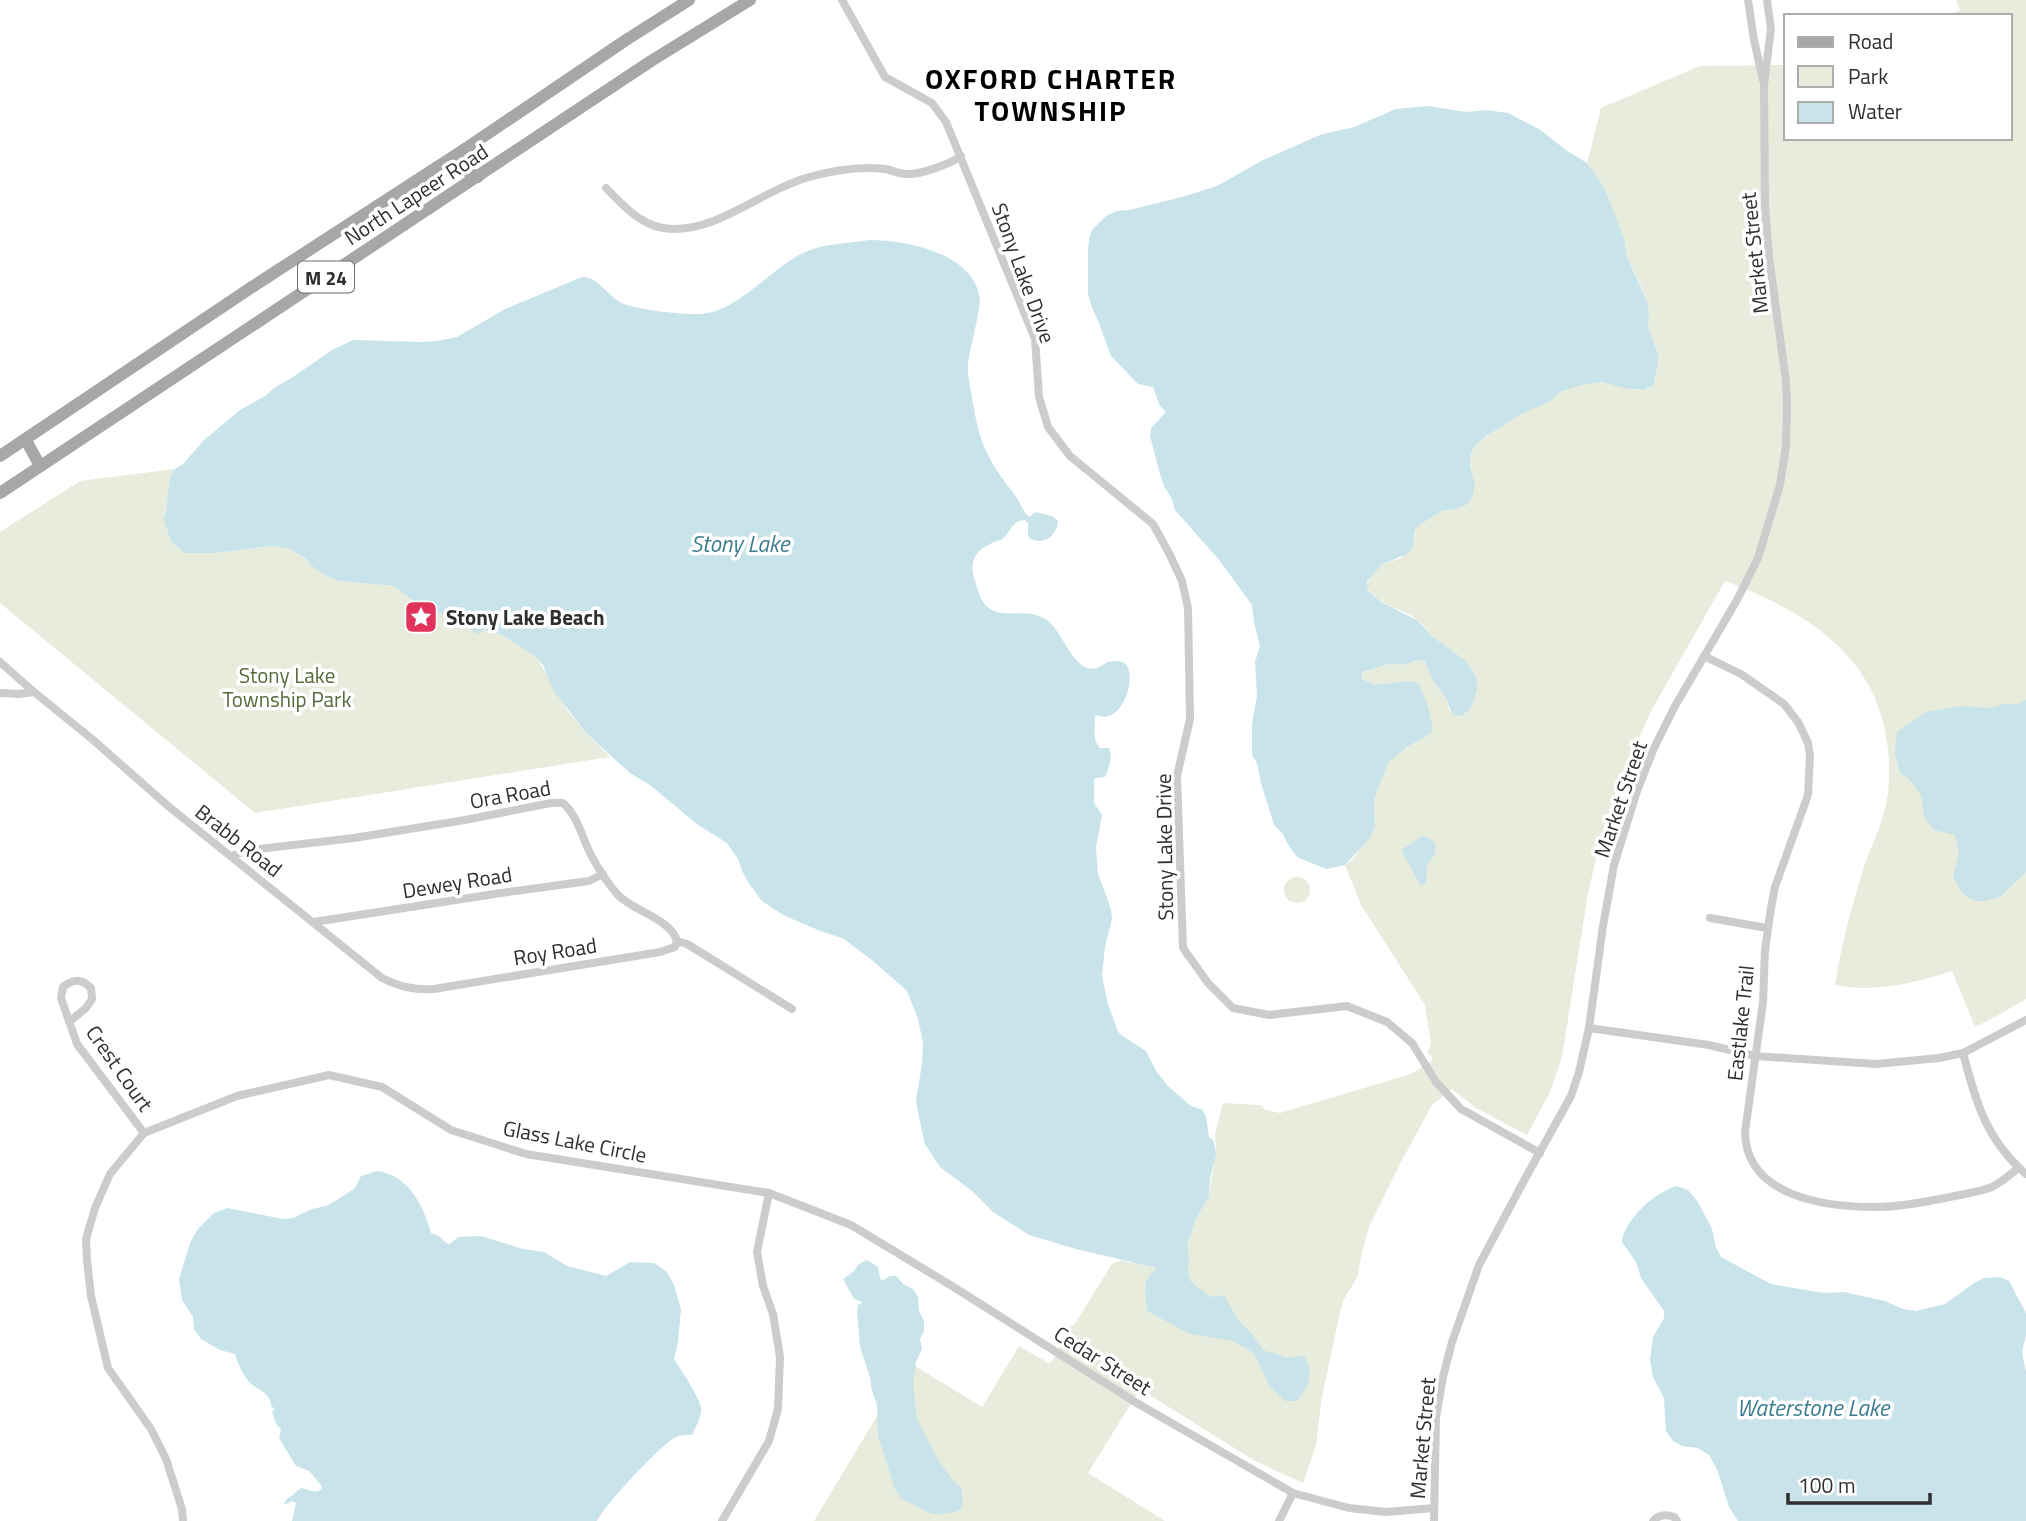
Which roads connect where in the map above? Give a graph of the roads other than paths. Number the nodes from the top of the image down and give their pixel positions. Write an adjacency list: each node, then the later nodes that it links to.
1 (690, 0): 7 (main road, North Lapeer Road / M 24)
2 (842, 0): 8 (street, Stony Lake Drive)
3 (1748, 0): 6 (street, Market Street)
4 (1768, 0): 6 (street, Market Street)
5 (744, 1): 9 (main road, North Lapeer Road / M 24)
6 (1765, 85): 15 (street, Market Street)
7 (466, 149): 9 (main road); 11 (main road, North Lapeer Road / M 24)
8 (961, 156): 10 (street); 33 (street, Stony Lake Drive)
9 (478, 177): 13 (main road, North Lapeer Road / M 24)
10 (606, 188)
11 (26, 440): 12 (main road, North Lapeer Road / M 24); 13 (main road)
12 (0, 456)
13 (40, 466): 14 (main road, North Lapeer Road / M 24)
14 (0, 493)
15 (1704, 656): 23 (street, Eastlake Trail); 29 (street, Market Street)
16 (0, 662): 17 (street, Brabb Road)
17 (34, 692): 18 (street); 19 (street, Brabb Road)
18 (0, 693)
19 (231, 856): 20 (street, Ora Road); 22 (street, Brabb Road)
20 (603, 874): 22 (street, Dewey Road); 24 (street, Ora Road)
21 (1710, 918): 23 (street)
22 (314, 922): 25 (street, Brabb Road)
23 (1768, 928): 31 (street, Eastlake Trail)
24 (677, 941): 25 (street, Roy Road); 26 (street, Ora Road)
25 (433, 989)
26 (792, 1009)
27 (2026, 1020): 30 (street)
28 (69, 1022): 28 (street, Crest Court); 32 (street, Crest Court)
29 (1589, 1028): 31 (street); 33 (street, Market Street)
30 (1963, 1053): 31 (street); 34 (street)
31 (1755, 1056): 34 (street, Eastlake Trail)
32 (144, 1132): 36 (street, Glass Lake Circle); 39 (street, Glass Lake Circle)
33 (1540, 1153): 38 (street, Market Street)
34 (2018, 1168): 35 (street)
35 (2026, 1174)
36 (769, 1193): 37 (street, Cedar Street); 40 (street)
37 (1293, 1493): 38 (street, Cedar Street); 41 (street)
38 (1434, 1508): 42 (street, Market Street)
39 (183, 1521)
40 (722, 1521)
41 (1279, 1521)
42 (1434, 1521)
43 (1653, 1521): 44 (street)
44 (1677, 1521)

